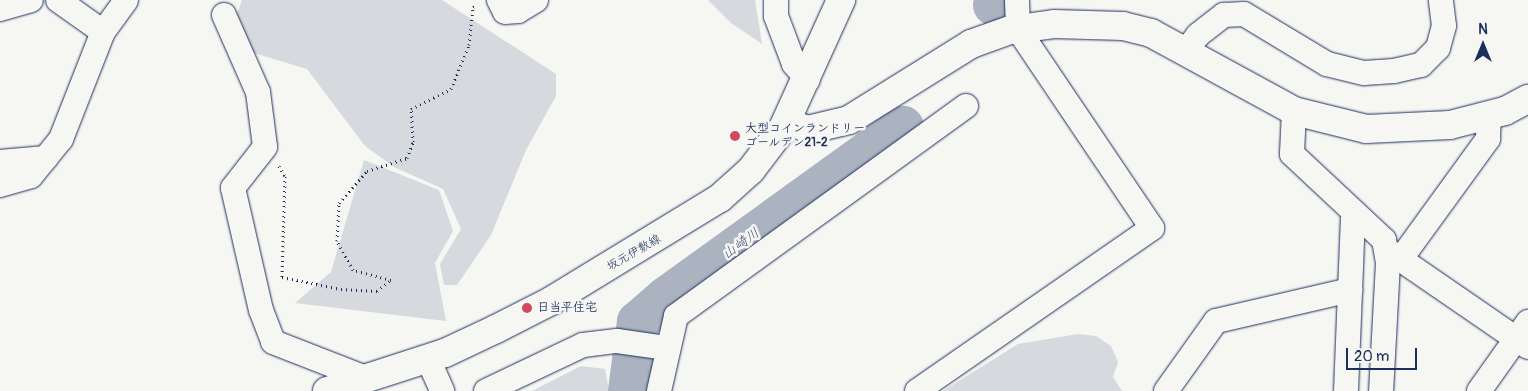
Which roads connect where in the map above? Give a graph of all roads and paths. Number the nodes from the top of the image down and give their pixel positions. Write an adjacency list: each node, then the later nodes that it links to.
1 (31, 0): 12 (street)
2 (58, 0): 15 (street)
3 (126, 0): 15 (street)
4 (486, 0): 23 (path)
5 (498, 0): 6 (street)
6 (536, 0)
7 (776, 0): 17 (street)
8 (841, 0): 17 (street, 坂元伊敷線)
9 (1017, 0): 14 (street)
10 (1441, 0): 11 (street)
11 (1217, 7): 16 (street)
12 (0, 9)
13 (224, 15): 23 (street)
14 (1018, 29): 16 (street); 22 (street); 38 (street)
15 (103, 32): 24 (street)
16 (1186, 51): 20 (street)
17 (808, 80): 22 (street, 坂元伊敷線)
18 (1528, 98): 21 (street)
19 (966, 106): 31 (street)
20 (1294, 111): 21 (street); 27 (street)
21 (1489, 116): 28 (street)
22 (787, 122): 32 (street, 坂元伊敷線)
23 (265, 147): 33 (street)
24 (46, 158): 25 (street); 26 (street)
25 (0, 162)
26 (0, 185)
27 (1353, 213): 28 (street); 29 (street)
28 (1394, 255): 30 (street); 41 (street)
29 (1350, 290): 39 (street); 40 (street)
30 (1524, 336): 42 (street)
31 (666, 348): 36 (street); 37 (street)
32 (428, 359): 33 (street, 坂元伊敷線); 35 (street)
33 (368, 379): 34 (street, 坂元伊敷線)
34 (327, 391)
35 (442, 391)
36 (486, 391)
37 (659, 391)
38 (917, 391)
39 (1166, 391)
40 (1345, 391)
41 (1381, 391)
42 (1479, 391)

